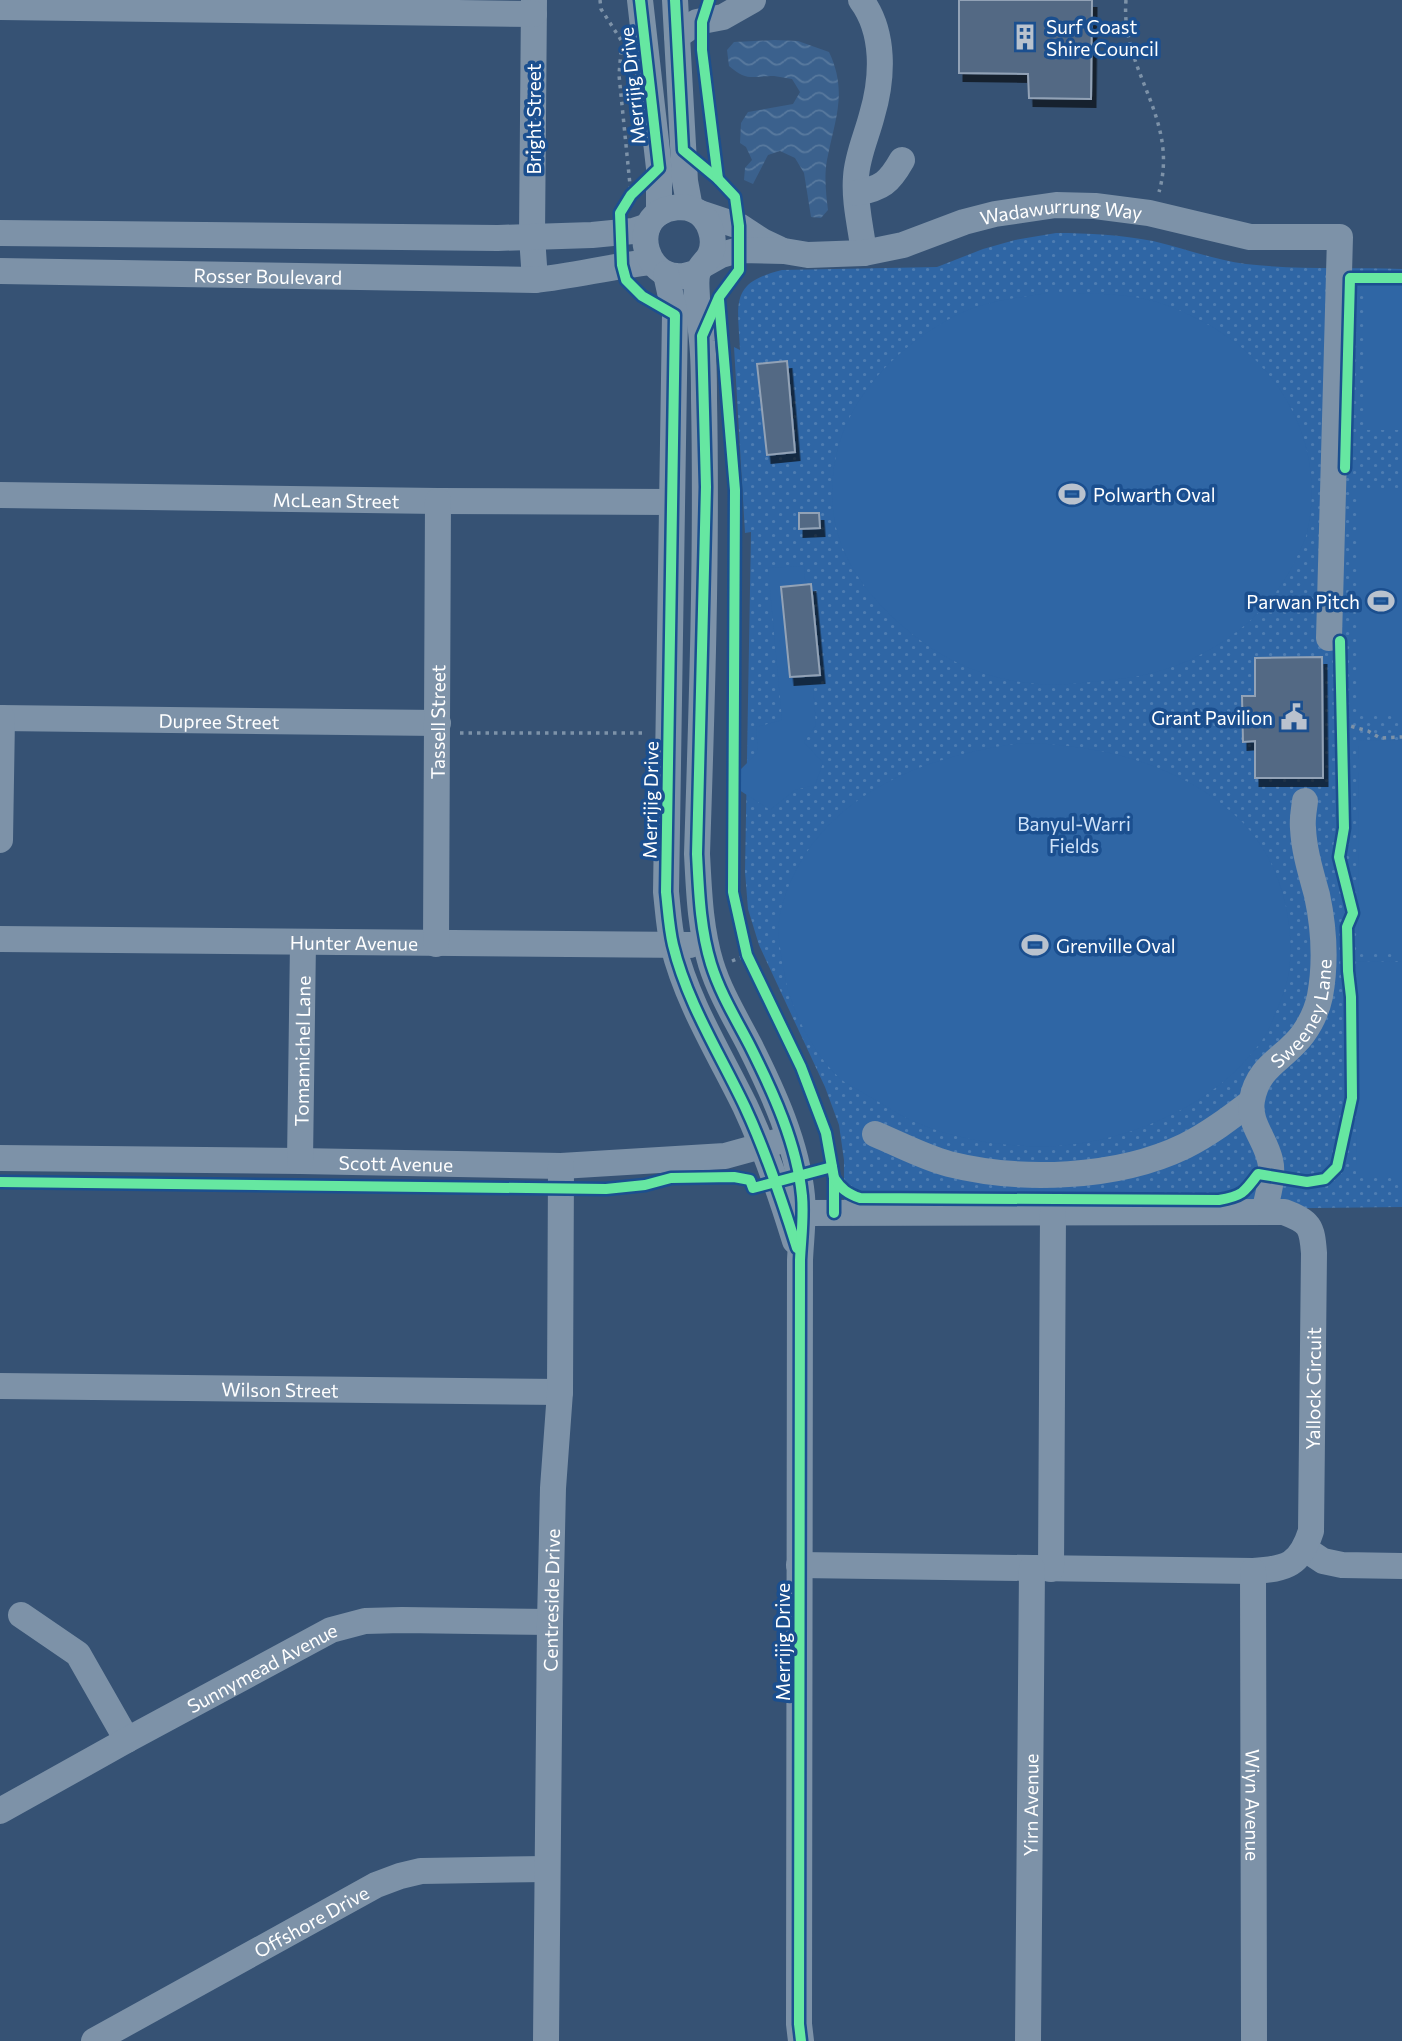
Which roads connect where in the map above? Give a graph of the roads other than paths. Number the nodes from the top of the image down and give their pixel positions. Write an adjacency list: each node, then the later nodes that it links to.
1 (640, 0): 12 (street, Merrijig Drive)
2 (675, 0): 8 (street, Merrijig Drive)
3 (701, 0): 5 (street)
4 (861, 0): 10 (street)
5 (746, 5): 8 (street)
6 (0, 6): 7 (street)
7 (534, 7): 14 (street, Bright Street)
8 (677, 36): 11 (street, Merrijig Drive)
9 (902, 160): 10 (street)
10 (857, 193): 16 (street)
11 (695, 210): 12 (street); 15 (street, Wadawurrung Way); 18 (street, Merrijig Drive)
12 (654, 220): 14 (street, Rosser Boulevard); 17 (street, Merrijig Drive)
13 (0, 233): 14 (street, Rosser Boulevard)
14 (532, 237): 20 (street)
15 (784, 251): 16 (street, Wadawurrung Way); 18 (street, Wadawurrung Way)
16 (864, 253): 24 (street, Wadawurrung Way)
17 (658, 268): 18 (street); 20 (street, Rosser Boulevard); 23 (street, Merrijig Drive)
18 (701, 268): 33 (street, Merrijig Drive)
19 (0, 271): 20 (street, Rosser Boulevard)
20 (535, 280)
21 (0, 495): 22 (street, McLean Street)
22 (439, 501): 23 (street, McLean Street); 26 (street, Tassell Street)
23 (671, 502): 32 (street, Merrijig Drive)
24 (1329, 638)
25 (1, 718): 26 (street, Dupree Street); 28 (street)
26 (437, 728): 31 (street, Tassell Street)
27 (1305, 801): 34 (street, Sweeney Lane)
28 (0, 840)
29 (0, 939): 30 (street, Hunter Avenue)
30 (303, 942): 31 (street, Hunter Avenue); 39 (street, Tomamichel Lane)
31 (436, 944): 32 (street, Hunter Avenue)
32 (673, 945): 33 (street, Hunter Avenue); 37 (street, Merrijig Drive)
33 (706, 945): 36 (street, Merrijig Drive)
34 (1251, 1102): 35 (street); 41 (street)
35 (875, 1134)
36 (788, 1138): 37 (street, Scott Avenue); 42 (street, Merrijig Drive)
37 (762, 1147): 40 (street, Scott Avenue); 44 (street, Merrijig Drive)
38 (0, 1158): 39 (street, Scott Avenue)
39 (300, 1161): 40 (street, Scott Avenue)
40 (561, 1166): 46 (street, Centreside Drive)
41 (1264, 1212): 43 (street, Yallock Circuit); 47 (street, Yallock Circuit)
42 (803, 1213): 43 (street, Yallock Circuit); 44 (street, Merrijig Drive)
43 (1053, 1213): 50 (street, Yirn Avenue)
44 (800, 1260): 48 (street, Merrijig Drive)
45 (0, 1386): 46 (street, Wilson Street)
46 (560, 1392): 53 (street, Centreside Drive)
47 (1305, 1549): 49 (street); 51 (street)
48 (799, 1565): 50 (street); 57 (street, Merrijig Drive)
49 (1402, 1566)
50 (1042, 1569): 51 (street); 60 (street, Yirn Avenue)
51 (1253, 1571): 61 (street, Wiyn Avenue)
52 (22, 1615): 54 (street)
53 (550, 1622): 54 (street, Sunnymead Avenue); 56 (street, Centreside Drive)
54 (127, 1740): 55 (street, Sunnymead Avenue)
55 (0, 1811)
56 (547, 1868): 58 (street, Centreside Drive); 59 (street, Offshore Drive)
57 (799, 2035)
58 (545, 2039)
59 (94, 2041)
60 (1028, 2041)
61 (1254, 2041)

